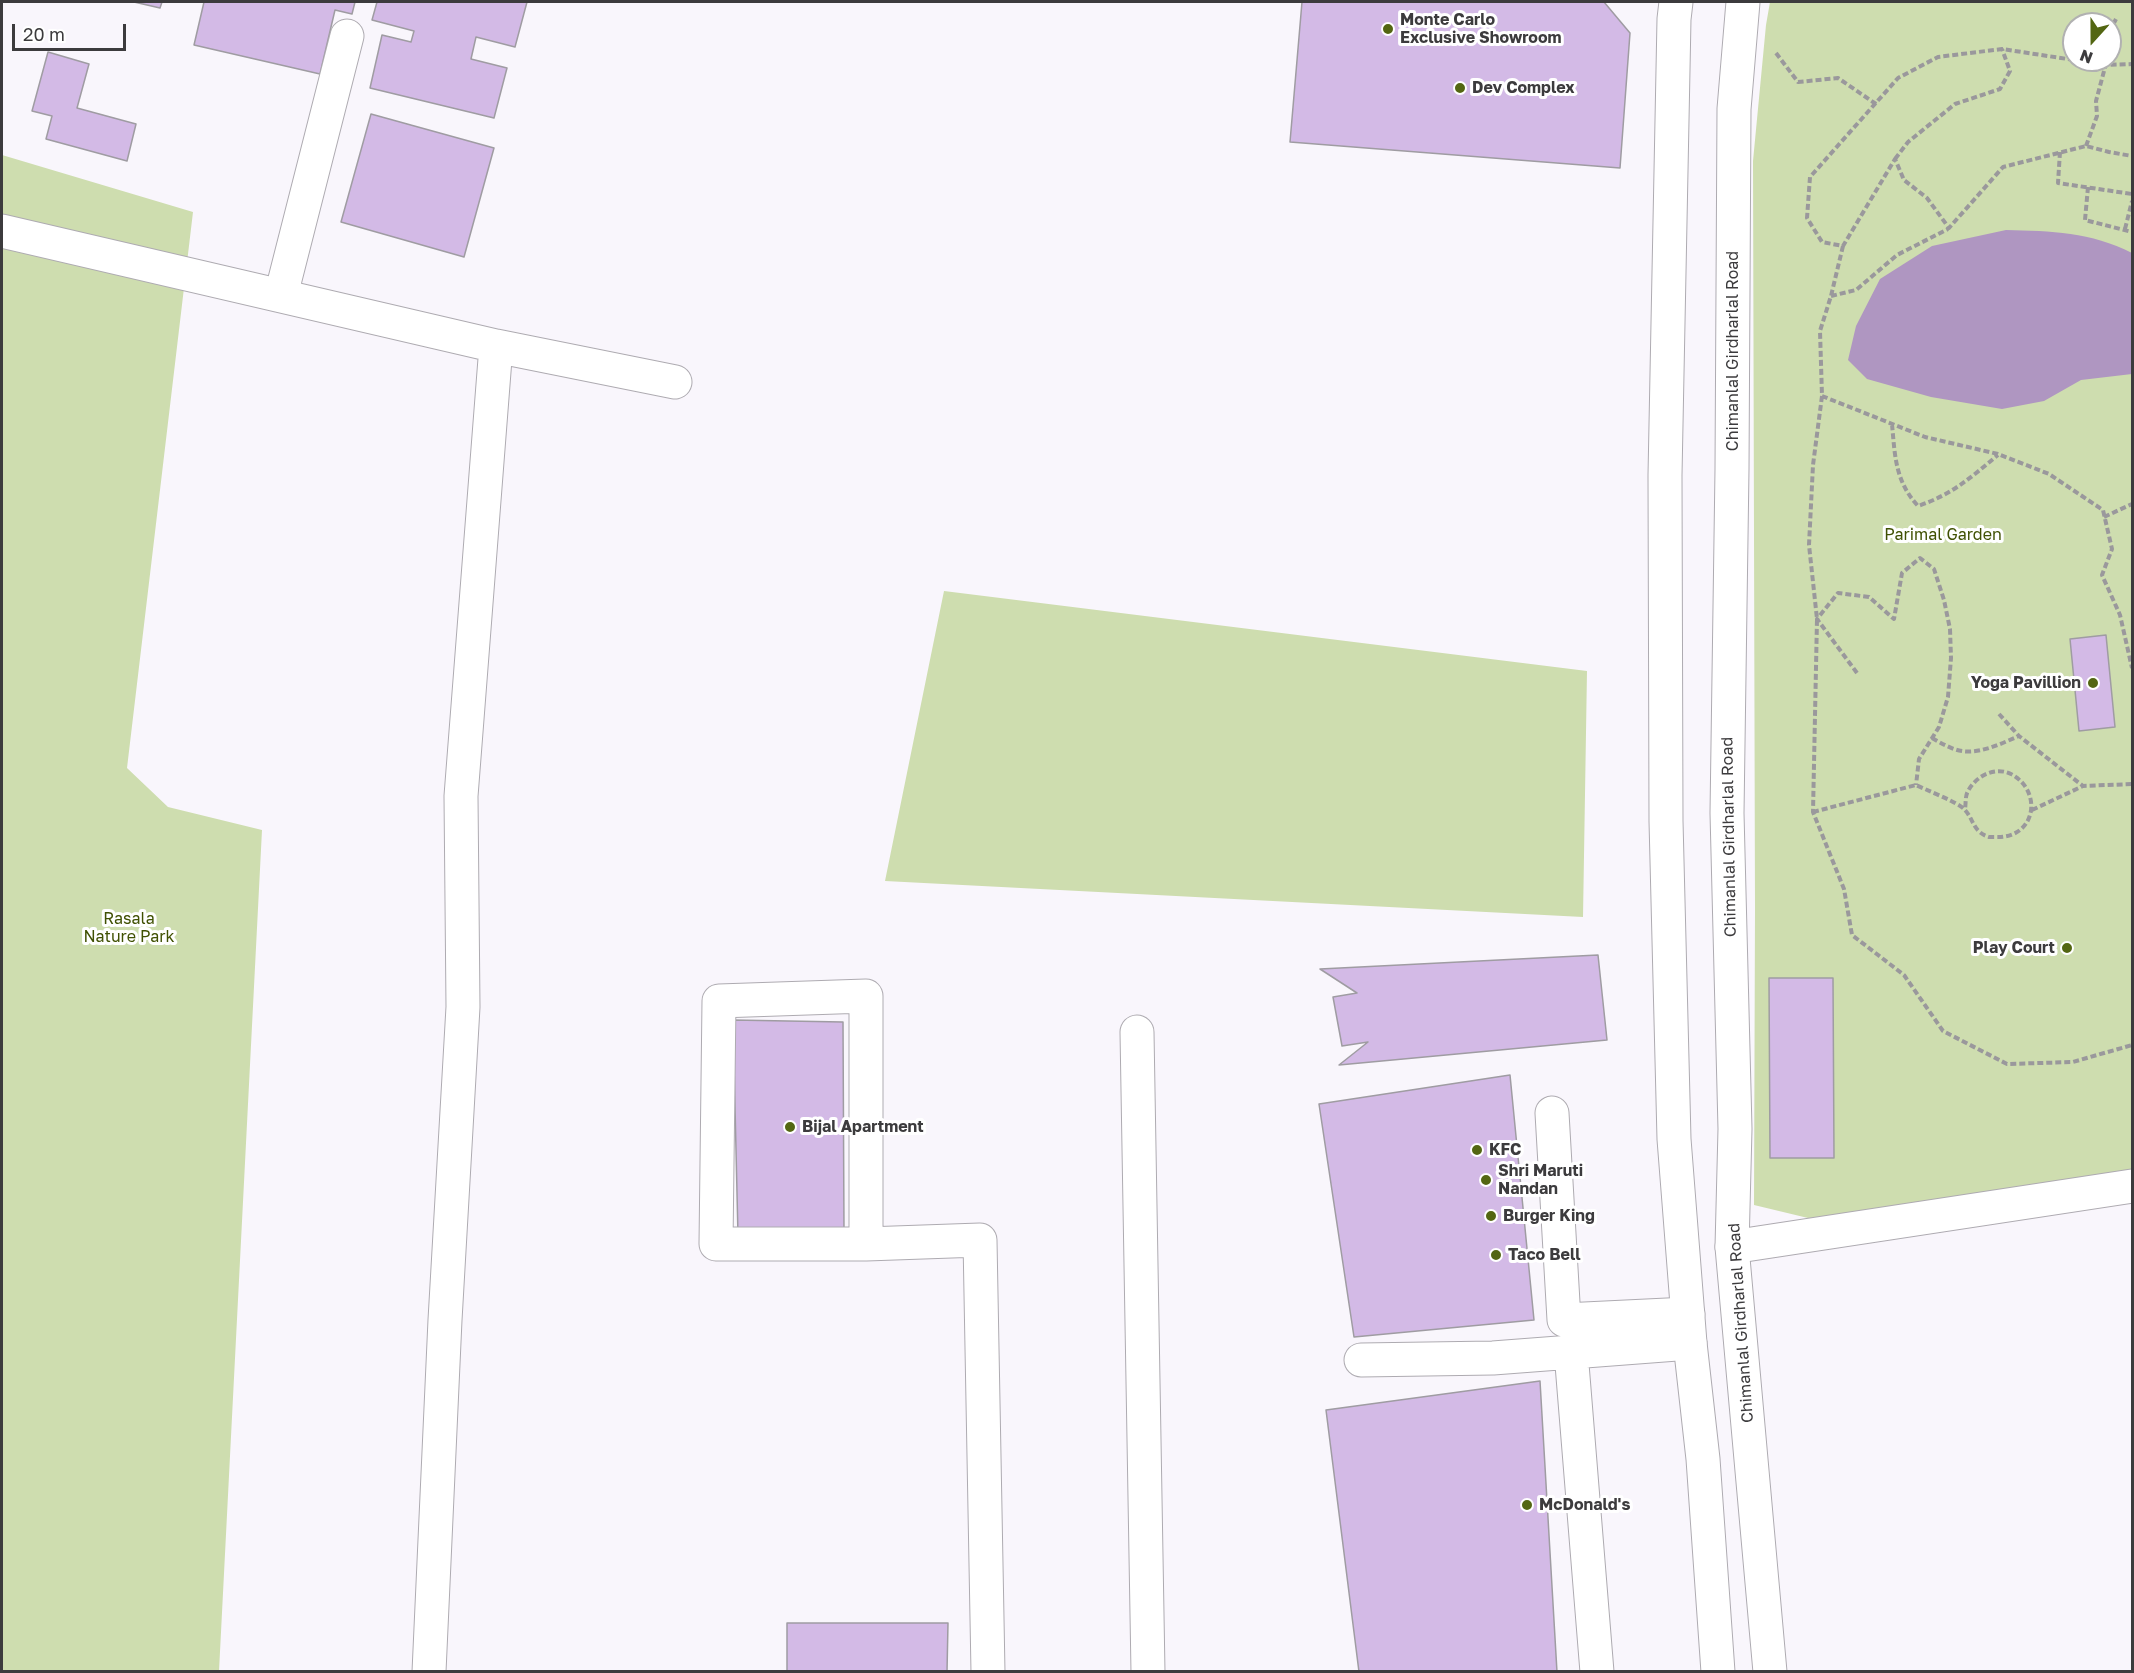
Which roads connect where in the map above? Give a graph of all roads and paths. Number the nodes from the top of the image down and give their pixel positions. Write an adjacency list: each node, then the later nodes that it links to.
1 (1676, 2): 47 (street)
2 (1743, 5): 7 (path); 46 (street, Chimanlal Girdharlal Road)
3 (347, 36): 20 (street)
4 (2002, 48): 5 (path); 7 (path); 11 (path)
5 (2062, 58)
6 (2104, 72): 8 (path)
7 (1876, 104): 19 (path)
8 (2086, 146): 9 (path); 10 (path)
9 (2060, 152): 12 (path); 15 (path)
10 (2133, 156)
11 (1895, 159): 15 (path); 19 (path)
12 (2088, 187): 13 (path); 16 (path)
13 (2133, 194)
14 (2133, 201): 16 (path)
15 (1949, 228): 21 (path)
16 (2125, 230): 18 (path)
17 (2, 231): 20 (street)
18 (2133, 232)
19 (1843, 246): 21 (path)
20 (281, 295): 22 (street)
21 (1832, 296): 24 (path)
22 (496, 346): 23 (street); 50 (street)
23 (675, 382)
24 (1822, 396): 25 (path); 29 (path)
25 (1892, 424): 26 (path); 26 (path)
26 (1998, 454): 28 (path)
27 (2133, 504): 28 (path)
28 (2104, 517): 30 (path)
29 (1817, 620): 31 (path); 34 (path); 40 (path)
30 (2133, 668)
31 (1857, 674)
32 (2000, 714): 33 (path)
33 (2019, 736): 34 (path); 37 (path)
34 (1932, 738): 36 (path)
35 (2133, 783): 37 (path)
36 (1916, 785): 38 (path); 40 (path)
37 (2083, 786): 39 (path)
38 (1965, 809): 39 (path); 39 (path)
39 (2032, 810)
40 (1813, 812): 42 (path)
41 (1137, 1032): 52 (street)
42 (2133, 1045)
43 (1552, 1113): 47 (street)
44 (2133, 1186): 46 (street)
45 (866, 1244): 45 (street); 51 (street)
46 (1732, 1247): 55 (street, Chimanlal Girdharlal Road)
47 (1689, 1328): 48 (street); 54 (street)
48 (1571, 1352): 49 (street); 53 (street)
49 (1361, 1360)
50 (429, 1671)
51 (988, 1671)
52 (1148, 1671)
53 (1597, 1671)
54 (1718, 1671)
55 (1770, 1671)

